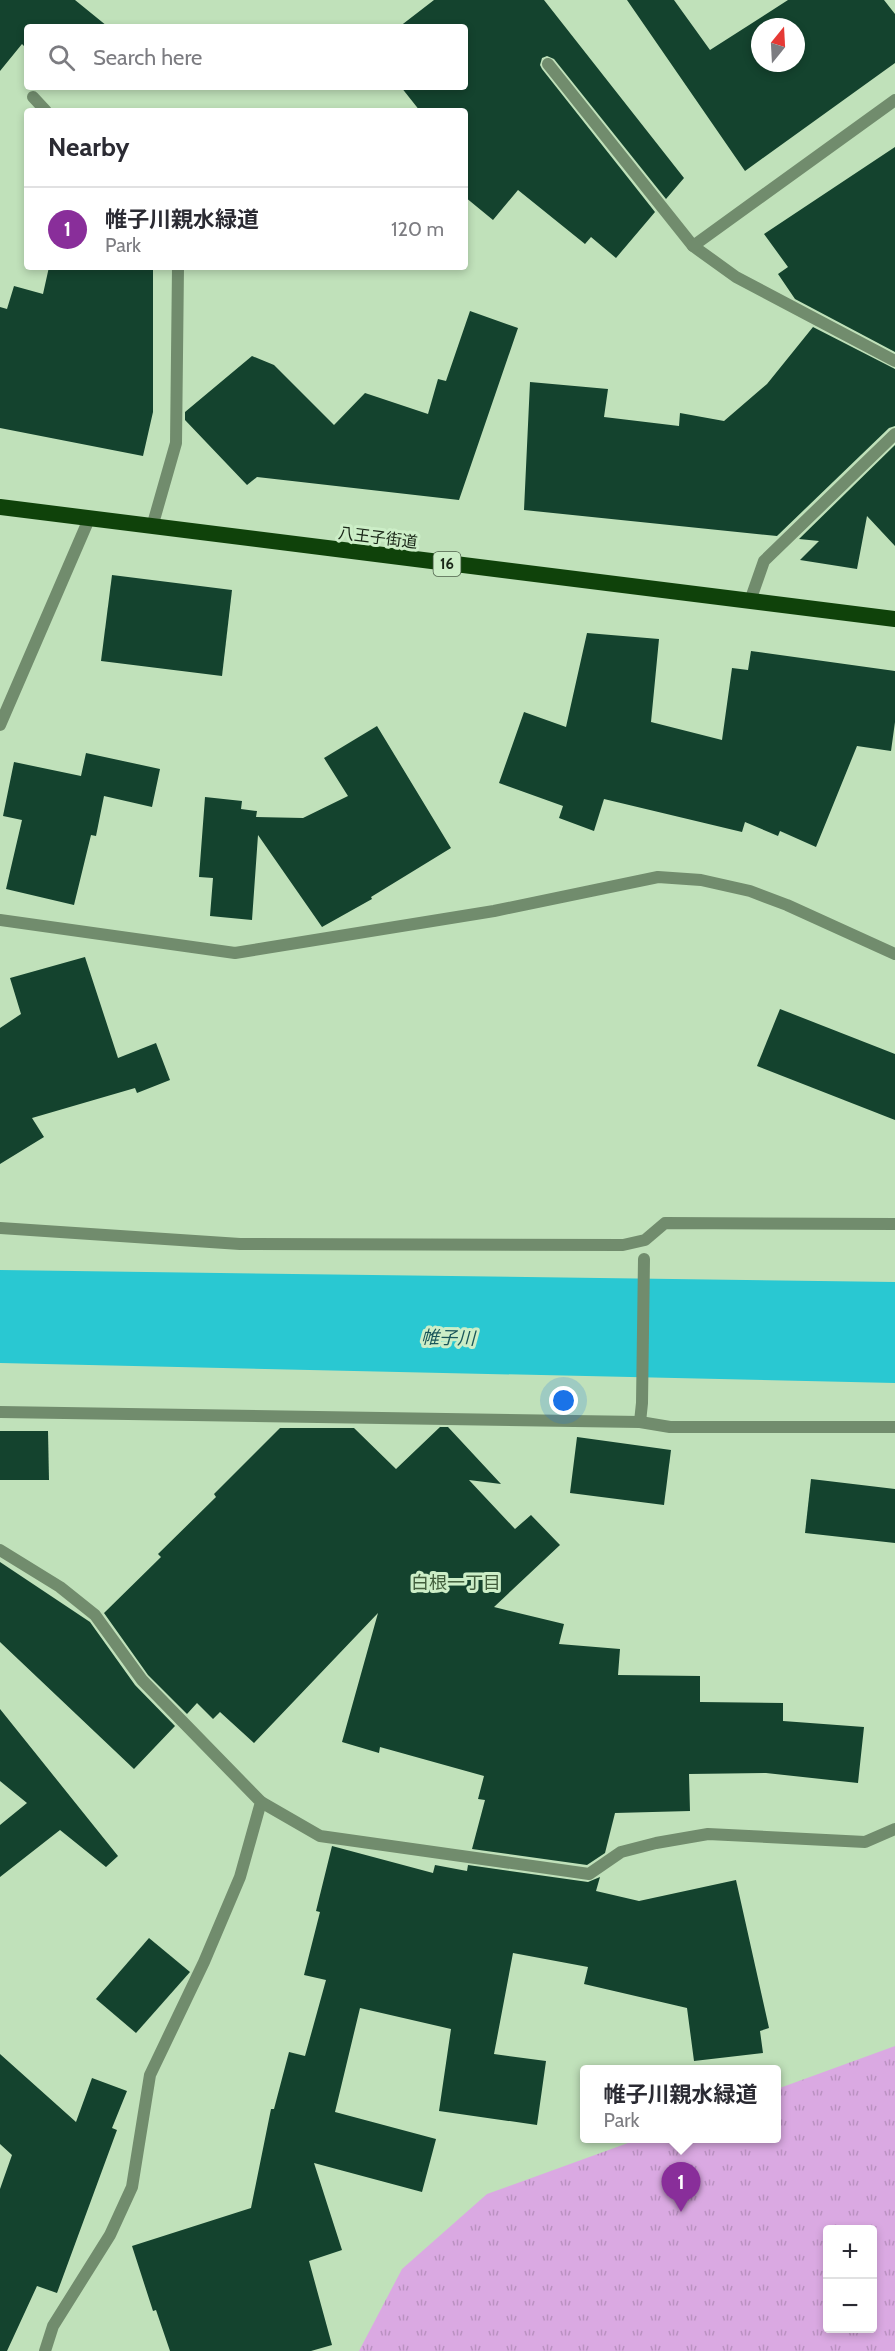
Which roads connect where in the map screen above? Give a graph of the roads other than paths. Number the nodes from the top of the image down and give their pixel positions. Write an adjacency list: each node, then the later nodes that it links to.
1 (548, 64): 5 (street)
2 (33, 97): 4 (street)
3 (895, 100): 5 (street)
4 (43, 108)
5 (693, 246): 7 (street)
6 (178, 270): 11 (street)
7 (895, 361)
8 (895, 434): 12 (street)
9 (0, 507): 10 (highway, 八王子街道 / 16)
10 (89, 519): 11 (highway, 八王子街道 / 16); 14 (street)
11 (152, 527): 12 (highway, 八王子街道 / 16)
12 (750, 601): 13 (highway, 八王子街道 / 16)
13 (895, 619)
14 (0, 724)
15 (0, 920): 16 (street)
16 (895, 954)
17 (895, 1224): 18 (street)
18 (0, 1228)
19 (644, 1259): 21 (street)
20 (0, 1412): 21 (street)
21 (640, 1422): 22 (street)
22 (895, 1427)
23 (0, 1550): 24 (street)
24 (261, 1802): 25 (street); 26 (street)
25 (895, 1829)
26 (45, 2351)

